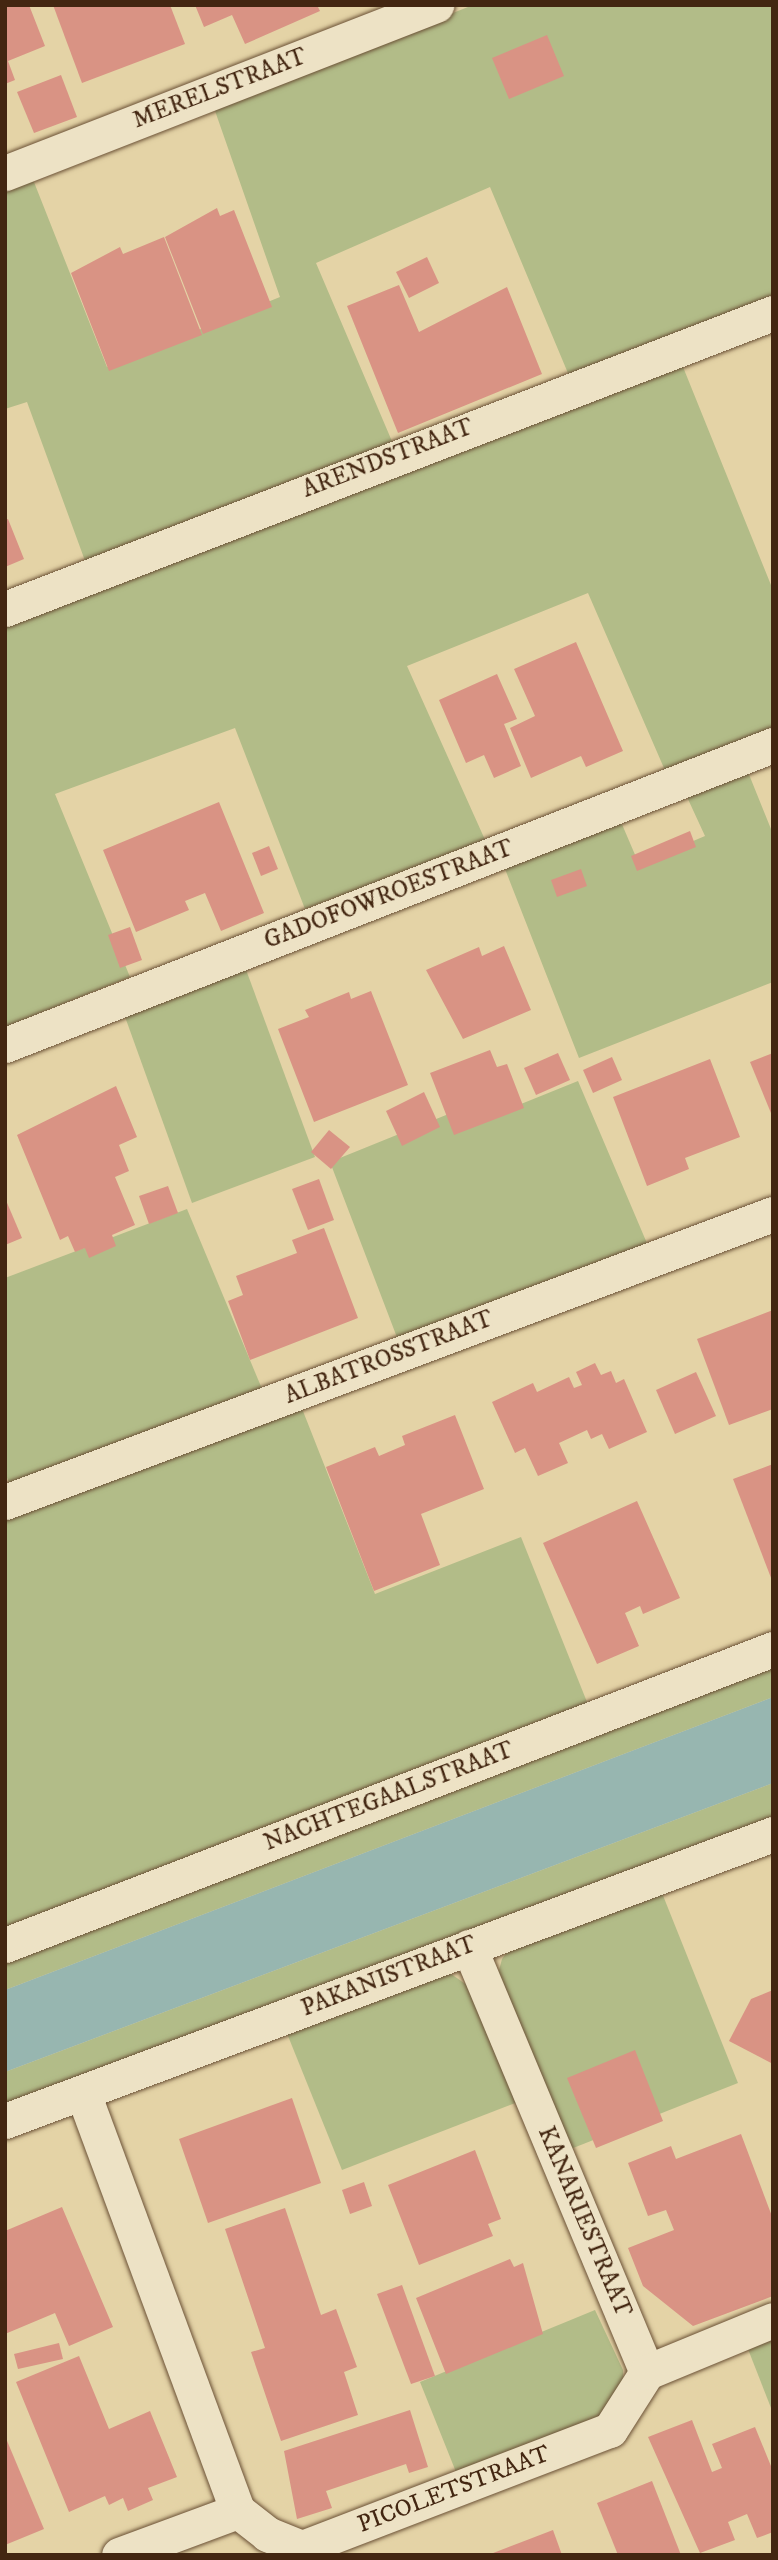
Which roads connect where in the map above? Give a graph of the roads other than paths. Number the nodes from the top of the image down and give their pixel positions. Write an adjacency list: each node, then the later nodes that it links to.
1 (436, 5): 2 (street, MERELSTRAAT)
2 (5, 173)
3 (773, 313): 4 (street, ARENDSTRAAT)
4 (5, 609)
5 (773, 745): 6 (street, GADOFOWROESTRAAT)
6 (5, 1045)
7 (773, 1214): 8 (street, ALBATROSSTRAAT)
8 (5, 1502)
9 (773, 1649): 11 (street, NACHTEGAALSTRAAT)
10 (773, 1833): 12 (street, PAKANISTRAAT)
11 (5, 1945)
12 (469, 1947): 13 (street, PAKANISTRAAT); 16 (street, KANARIESTRAAT)
13 (83, 2093): 14 (street, PAKANISTRAAT); 17 (street)
14 (5, 2121)
15 (773, 2320): 16 (street)
16 (647, 2372): 17 (street, PICOLETSTRAAT)
17 (239, 2511): 18 (street)
18 (119, 2555)

